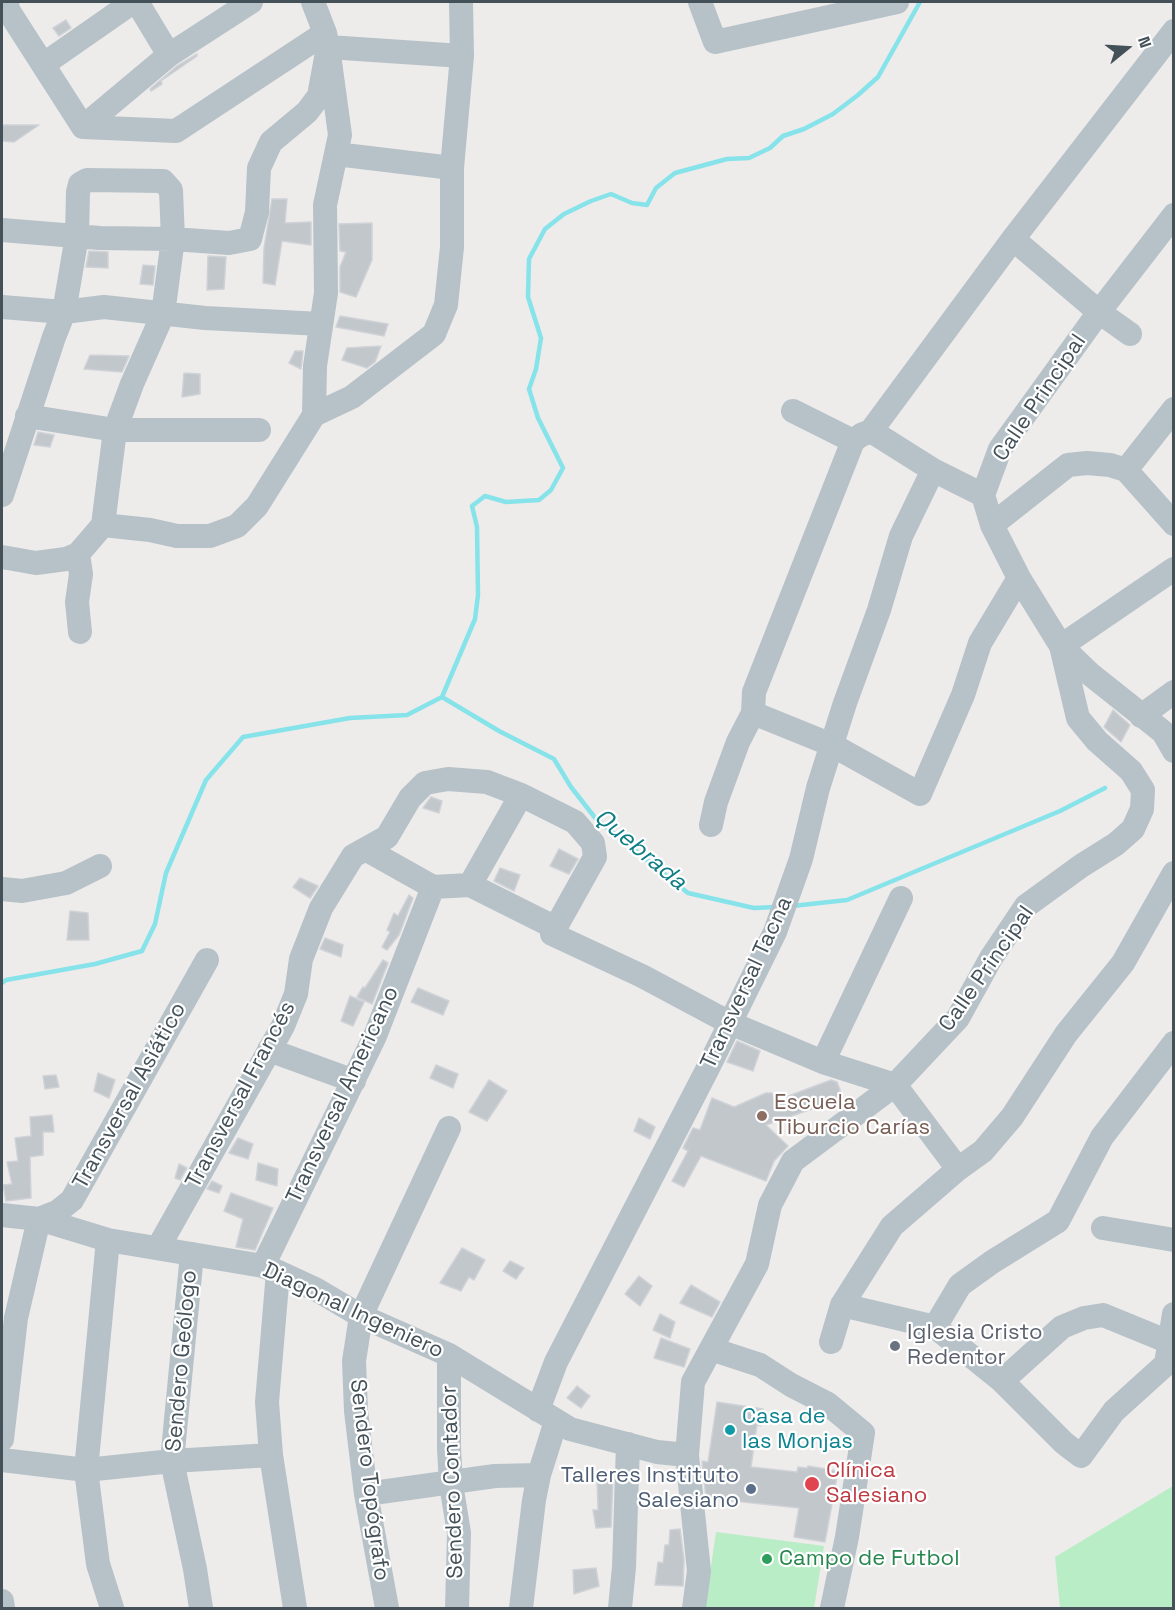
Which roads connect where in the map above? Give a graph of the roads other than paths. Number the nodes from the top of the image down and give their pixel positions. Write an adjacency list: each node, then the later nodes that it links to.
1 (7, 2): 12 (street)
2 (135, 2): 10 (street); 12 (street)
3 (251, 2): 10 (street)
4 (313, 2): 9 (street)
5 (461, 2): 11 (street)
6 (700, 2): 7 (street)
7 (897, 2)
8 (1173, 31): 20 (street)
9 (327, 40): 11 (street); 13 (street); 14 (street); 19 (street)
10 (169, 55): 13 (street)
11 (462, 56): 15 (street)
12 (44, 64): 13 (street)
13 (83, 127)
14 (336, 154): 15 (street); 25 (street)
15 (452, 168): 29 (street)
16 (1173, 215): 23 (street, Calle Principal)
17 (2, 230): 18 (street)
18 (77, 236): 19 (street); 19 (street); 22 (street)
19 (172, 239): 24 (street)
20 (1013, 239): 23 (street); 33 (street)
21 (2, 307): 22 (street)
22 (64, 312): 24 (street); 30 (street)
23 (1099, 312): 26 (street); 37 (street, Calle Principal)
24 (163, 314): 25 (street); 31 (street)
25 (321, 324): 29 (street)
26 (1130, 333)
27 (1173, 409): 35 (street)
28 (793, 411): 33 (street)
29 (314, 415): 39 (street)
30 (27, 416): 31 (street); 36 (street)
31 (115, 430): 32 (street); 39 (street)
32 (259, 430)
33 (862, 436): 34 (street); 48 (street)
34 (933, 470): 37 (street); 50 (street, Transversal Tacna)
35 (1126, 470): 38 (street); 40 (street)
36 (2, 495)
37 (983, 495): 40 (street, Calle Principal)
38 (1173, 524)
39 (103, 525): 41 (street)
40 (992, 525): 44 (street, Calle Principal)
41 (78, 554): 42 (street); 45 (street)
42 (2, 557)
43 (1173, 569): 46 (street)
44 (1019, 578): 46 (street, Calle Principal); 50 (street)
45 (80, 632)
46 (1062, 646): 49 (street); 68 (street, Calle Principal)
47 (1173, 692): 49 (street)
48 (753, 713): 50 (street); 53 (street)
49 (1141, 716): 51 (street)
50 (832, 745): 63 (street, Transversal Tacna)
51 (1173, 751)
52 (521, 795): 54 (street, Transversal Francés); 57 (street); 61 (street)
53 (711, 825)
54 (367, 850): 58 (street); 65 (street, Transversal Francés)
55 (100, 866): 59 (street)
56 (1173, 873): 70 (street)
57 (470, 885): 58 (street); 61 (street)
58 (433, 887): 67 (street, Transversal Americano)
59 (2, 889)
60 (902, 898): 66 (street)
61 (554, 931): 63 (street)
62 (207, 960): 72 (street, Transversal Asiático)
63 (730, 1023): 66 (street); 88 (street, Transversal Tacna)
64 (1173, 1044): 82 (street)
65 (269, 1050): 67 (street); 76 (street, Transversal Francés)
66 (823, 1062): 68 (street)
67 (354, 1081): 78 (street, Transversal Americano)
68 (895, 1085): 70 (street); 85 (street, Calle Principal)
69 (449, 1128): 81 (street, Sendero Topógrafo)
70 (958, 1169): 79 (street)
71 (2, 1215): 72 (street, Diagonal Ingeniero)
72 (39, 1219): 74 (street, Diagonal Ingeniero); 89 (street)
73 (1103, 1228): 75 (street)
74 (108, 1240): 76 (street, Diagonal Ingeniero); 95 (street)
75 (1173, 1240)
76 (158, 1248): 77 (street, Diagonal Ingeniero)
77 (192, 1254): 78 (street, Diagonal Ingeniero); 94 (street, Sendero Geólogo)
78 (270, 1269): 81 (street, Diagonal Ingeniero); 91 (street)
79 (842, 1305): 82 (street); 83 (street)
80 (1173, 1314): 84 (street)
81 (361, 1316): 86 (street, Diagonal Ingeniero); 98 (street, Sendero Topógrafo)
82 (935, 1327): 87 (street)
83 (831, 1342)
84 (1169, 1342): 87 (street); 87 (street)
85 (711, 1349): 92 (street, Calle Principal); 109 (street)
86 (449, 1355): 88 (street, Diagonal Ingeniero); 97 (street, Sendero Contador)
87 (1002, 1381)
88 (548, 1415): 90 (street, Diagonal Ingeniero); 96 (street, Transversal Tacna)
89 (2, 1439)
90 (628, 1444): 92 (street, Diagonal Ingeniero); 107 (street)
91 (272, 1455): 94 (street); 103 (street)
92 (687, 1455): 108 (street, Calle Principal)
93 (2, 1460): 95 (street)
94 (172, 1461): 95 (street); 102 (street, Sendero Geólogo)
95 (86, 1470): 101 (street)
96 (539, 1475): 97 (street); 106 (street, Transversal Tacna)
97 (451, 1484): 98 (street); 105 (street, Sendero Contador)
98 (366, 1494): 104 (street, Sendero Topógrafo)
99 (2, 1601): 100 (street)
100 (3, 1608)
101 (112, 1608)
102 (201, 1608)
103 (295, 1608)
104 (387, 1608)
105 (457, 1608)
106 (521, 1608)
107 (620, 1608)
108 (694, 1608)
109 (832, 1608)

